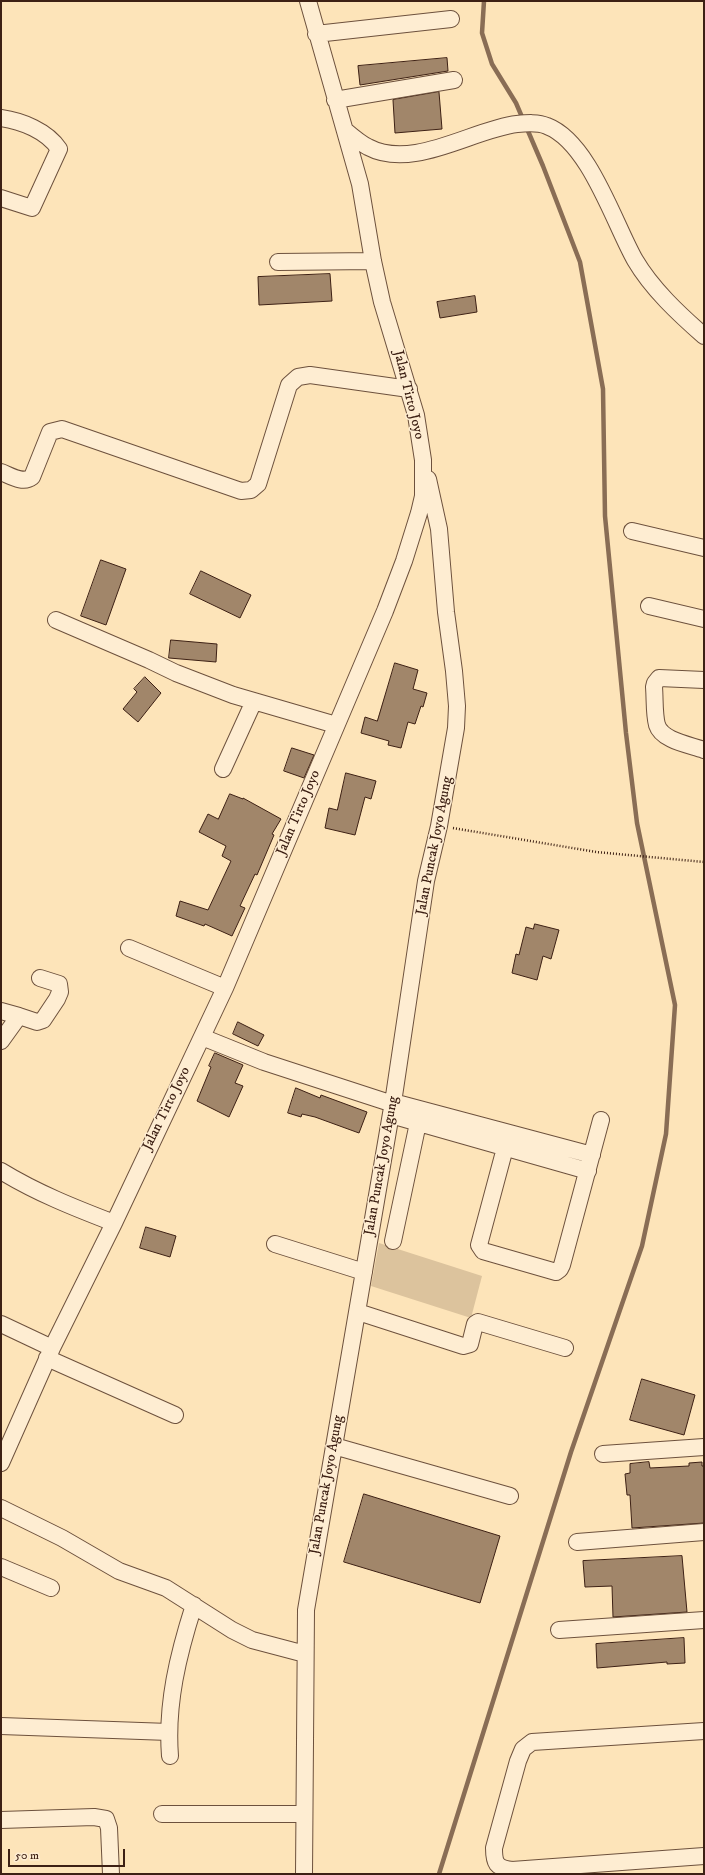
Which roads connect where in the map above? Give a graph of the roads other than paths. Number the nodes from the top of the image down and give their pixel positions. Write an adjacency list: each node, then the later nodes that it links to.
1 (308, 1): 3 (street, Jalan Tirto Joyo)
2 (451, 19): 3 (street)
3 (316, 34): 5 (street, Jalan Tirto Joyo)
4 (454, 80): 5 (street)
5 (335, 100): 7 (street, Jalan Tirto Joyo)
6 (1, 118): 8 (street)
7 (346, 132): 9 (street, Jalan Tirto Joyo); 11 (street)
8 (1, 198)
9 (373, 261): 10 (street); 12 (street, Jalan Tirto Joyo)
10 (278, 262)
11 (704, 336)
12 (409, 389): 13 (street, Jalan Tirto Joyo); 14 (street)
13 (423, 460): 22 (street, Jalan Tirto Joyo); 32 (street, Jalan Puncak Joyo Agung)
14 (1, 472)
15 (632, 531): 16 (street)
16 (704, 548)
17 (649, 606): 18 (street)
18 (704, 619)
19 (56, 620): 21 (street)
20 (704, 680): 23 (street)
21 (254, 700): 22 (street); 24 (street)
22 (336, 725): 27 (street, Jalan Tirto Joyo)
23 (704, 750)
24 (223, 769)
25 (129, 948): 27 (street)
26 (40, 978): 29 (street)
27 (225, 988): 30 (street, Jalan Tirto Joyo)
28 (1, 1011): 29 (street)
29 (19, 1016): 31 (street)
30 (202, 1036): 32 (street); 39 (street, Jalan Tirto Joyo)
31 (1, 1041)
32 (392, 1107): 34 (street); 35 (street); 42 (street, Jalan Puncak Joyo Agung)
33 (601, 1120): 36 (street)
34 (418, 1123): 35 (street); 40 (street)
35 (507, 1140): 36 (street); 38 (street); 38 (street)
36 (592, 1155): 38 (street)
37 (1, 1171): 39 (street)
38 (588, 1171)
39 (114, 1223): 46 (street, Jalan Tirto Joyo)
40 (393, 1241)
41 (275, 1244): 42 (street)
42 (364, 1272): 43 (street, Jalan Puncak Joyo Agung)
43 (358, 1312): 45 (street); 48 (street, Jalan Puncak Joyo Agung)
44 (1, 1324): 46 (street)
45 (565, 1348)
46 (49, 1353): 47 (street); 51 (street, Jalan Tirto Joyo)
47 (175, 1415)
48 (334, 1446): 52 (street); 61 (street, Jalan Puncak Joyo Agung)
49 (704, 1447): 50 (street)
50 (603, 1454)
51 (1, 1463)
52 (510, 1496)
53 (1, 1508): 58 (street)
54 (704, 1532): 55 (street)
55 (577, 1542)
56 (1, 1567): 57 (street)
57 (51, 1588)
58 (194, 1605): 61 (street); 64 (street)
59 (704, 1620): 60 (street)
60 (559, 1630)
61 (305, 1654): 67 (street, Jalan Puncak Joyo Agung)
62 (1, 1726): 64 (street)
63 (704, 1731): 71 (street)
64 (168, 1732): 65 (street)
65 (170, 1756)
66 (162, 1814): 67 (street)
67 (304, 1814): 73 (street, Jalan Puncak Joyo Agung)
68 (1, 1820): 72 (street)
69 (704, 1856): 70 (street)
70 (671, 1866): 71 (street)
71 (571, 1870)
72 (111, 1874)
73 (304, 1874)

